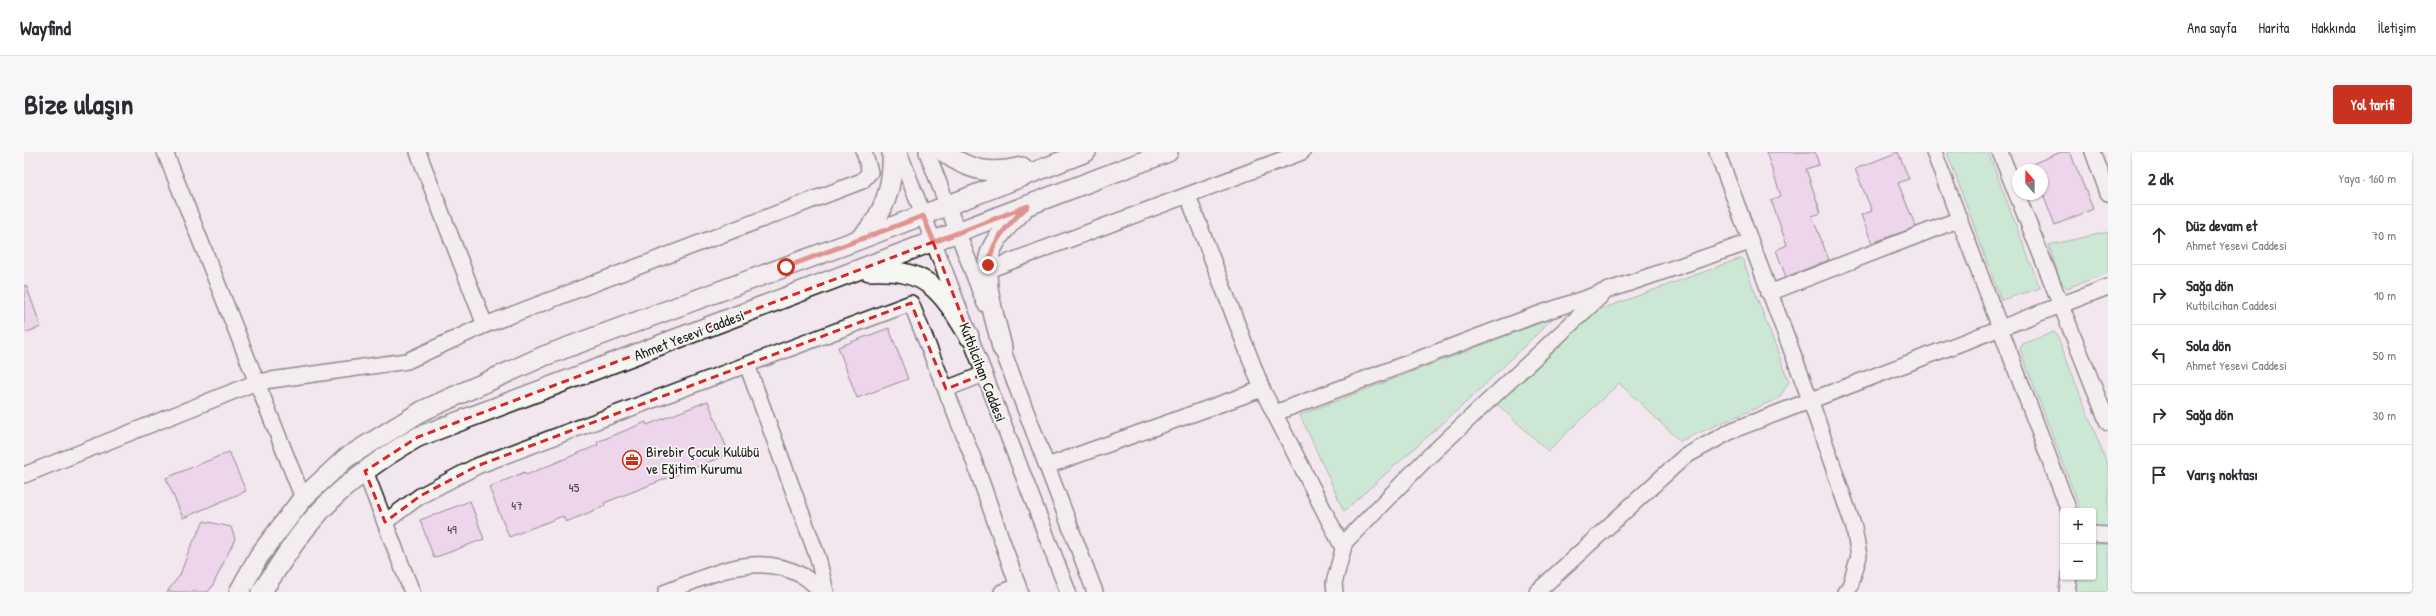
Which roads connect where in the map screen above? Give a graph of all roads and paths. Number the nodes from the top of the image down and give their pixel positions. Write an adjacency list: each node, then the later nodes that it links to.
1 (165, 152): 38 (street)
2 (418, 152): 32 (street)
3 (864, 152): 32 (street)
4 (892, 152): 23 (main road)
5 (899, 152): 20 (street, Kutbilcihan Caddesi)
6 (927, 152): 18 (street, Kutbilcihan Caddesi)
7 (944, 152): 8 (main road)
8 (1075, 152)
9 (1086, 152): 18 (main road, Ahmet Yesevi Caddesi)
10 (1168, 152): 19 (main road, Ahmet Yesevi Caddesi)
11 (1302, 152): 17 (street)
12 (1717, 152): 25 (street)
13 (1934, 152): 21 (street)
14 (2000, 152): 31 (street)
15 (2093, 152): 16 (street)
16 (2108, 193)
17 (1188, 196): 26 (street); 40 (street)
18 (947, 206): 20 (main road, Ahmet Yesevi Caddesi); 22 (street, Kutbilcihan Caddesi)
19 (1028, 206): 22 (main road, Ahmet Yesevi Caddesi); 26 (main road)
20 (923, 216): 23 (main road, Ahmet Yesevi Caddesi); 24 (street, Kutbilcihan Caddesi)
21 (1960, 219): 30 (street); 33 (street)
22 (958, 233): 24 (main road, Ahmet Yesevi Caddesi); 35 (street, Kutbilcihan Caddesi)
23 (858, 240): 47 (main road, Ahmet Yesevi Caddesi)
24 (934, 242): 27 (main road, Ahmet Yesevi Caddesi); 34 (street, Kutbilcihan Caddesi)
25 (1750, 242): 29 (street); 30 (street)
26 (988, 270): 35 (main road)
27 (854, 272): 34 (main road); 45 (main road, Ahmet Yesevi Caddesi)
28 (2108, 286): 31 (street)
29 (1608, 290): 42 (street); 52 (street)
30 (1769, 293): 41 (street)
31 (2060, 305): 33 (street); 43 (street)
32 (485, 325): 38 (street)
33 (2001, 328): 41 (street); 48 (street)
34 (969, 336): 37 (street, Kutbilcihan Caddesi)
35 (1002, 348): 44 (street, Kutbilcihan Caddesi)
36 (746, 365): 39 (street); 49 (street); 60 (street)
37 (984, 374): 39 (street); 62 (street, Kutbilcihan Caddesi)
38 (256, 382): 46 (street); 47 (street)
39 (946, 389): 54 (street)
40 (1262, 389): 42 (street); 44 (street)
41 (1811, 402): 65 (street); 66 (street)
42 (1275, 413): 52 (street)
43 (2108, 423)
44 (1047, 466): 63 (street, Kutbilcihan Caddesi)
45 (365, 471): 49 (street); 56 (main road, Ahmet Yesevi Caddesi)
46 (24, 475)
47 (303, 498): 55 (main road, Ahmet Yesevi Caddesi)
48 (2069, 508)
49 (384, 522): 57 (street)
50 (2096, 534): 51 (street)
51 (2108, 535)
52 (1343, 548): 64 (street)
53 (2069, 580): 67 (street)
54 (1019, 589): 61 (street)
55 (239, 592)
56 (262, 592)
57 (412, 592)
58 (666, 592): 59 (street)
59 (822, 592)
60 (826, 592)
61 (1002, 592)
62 (1068, 592)
63 (1095, 592)
64 (1335, 592)
65 (1537, 592)
66 (1845, 592)
67 (2067, 592)

